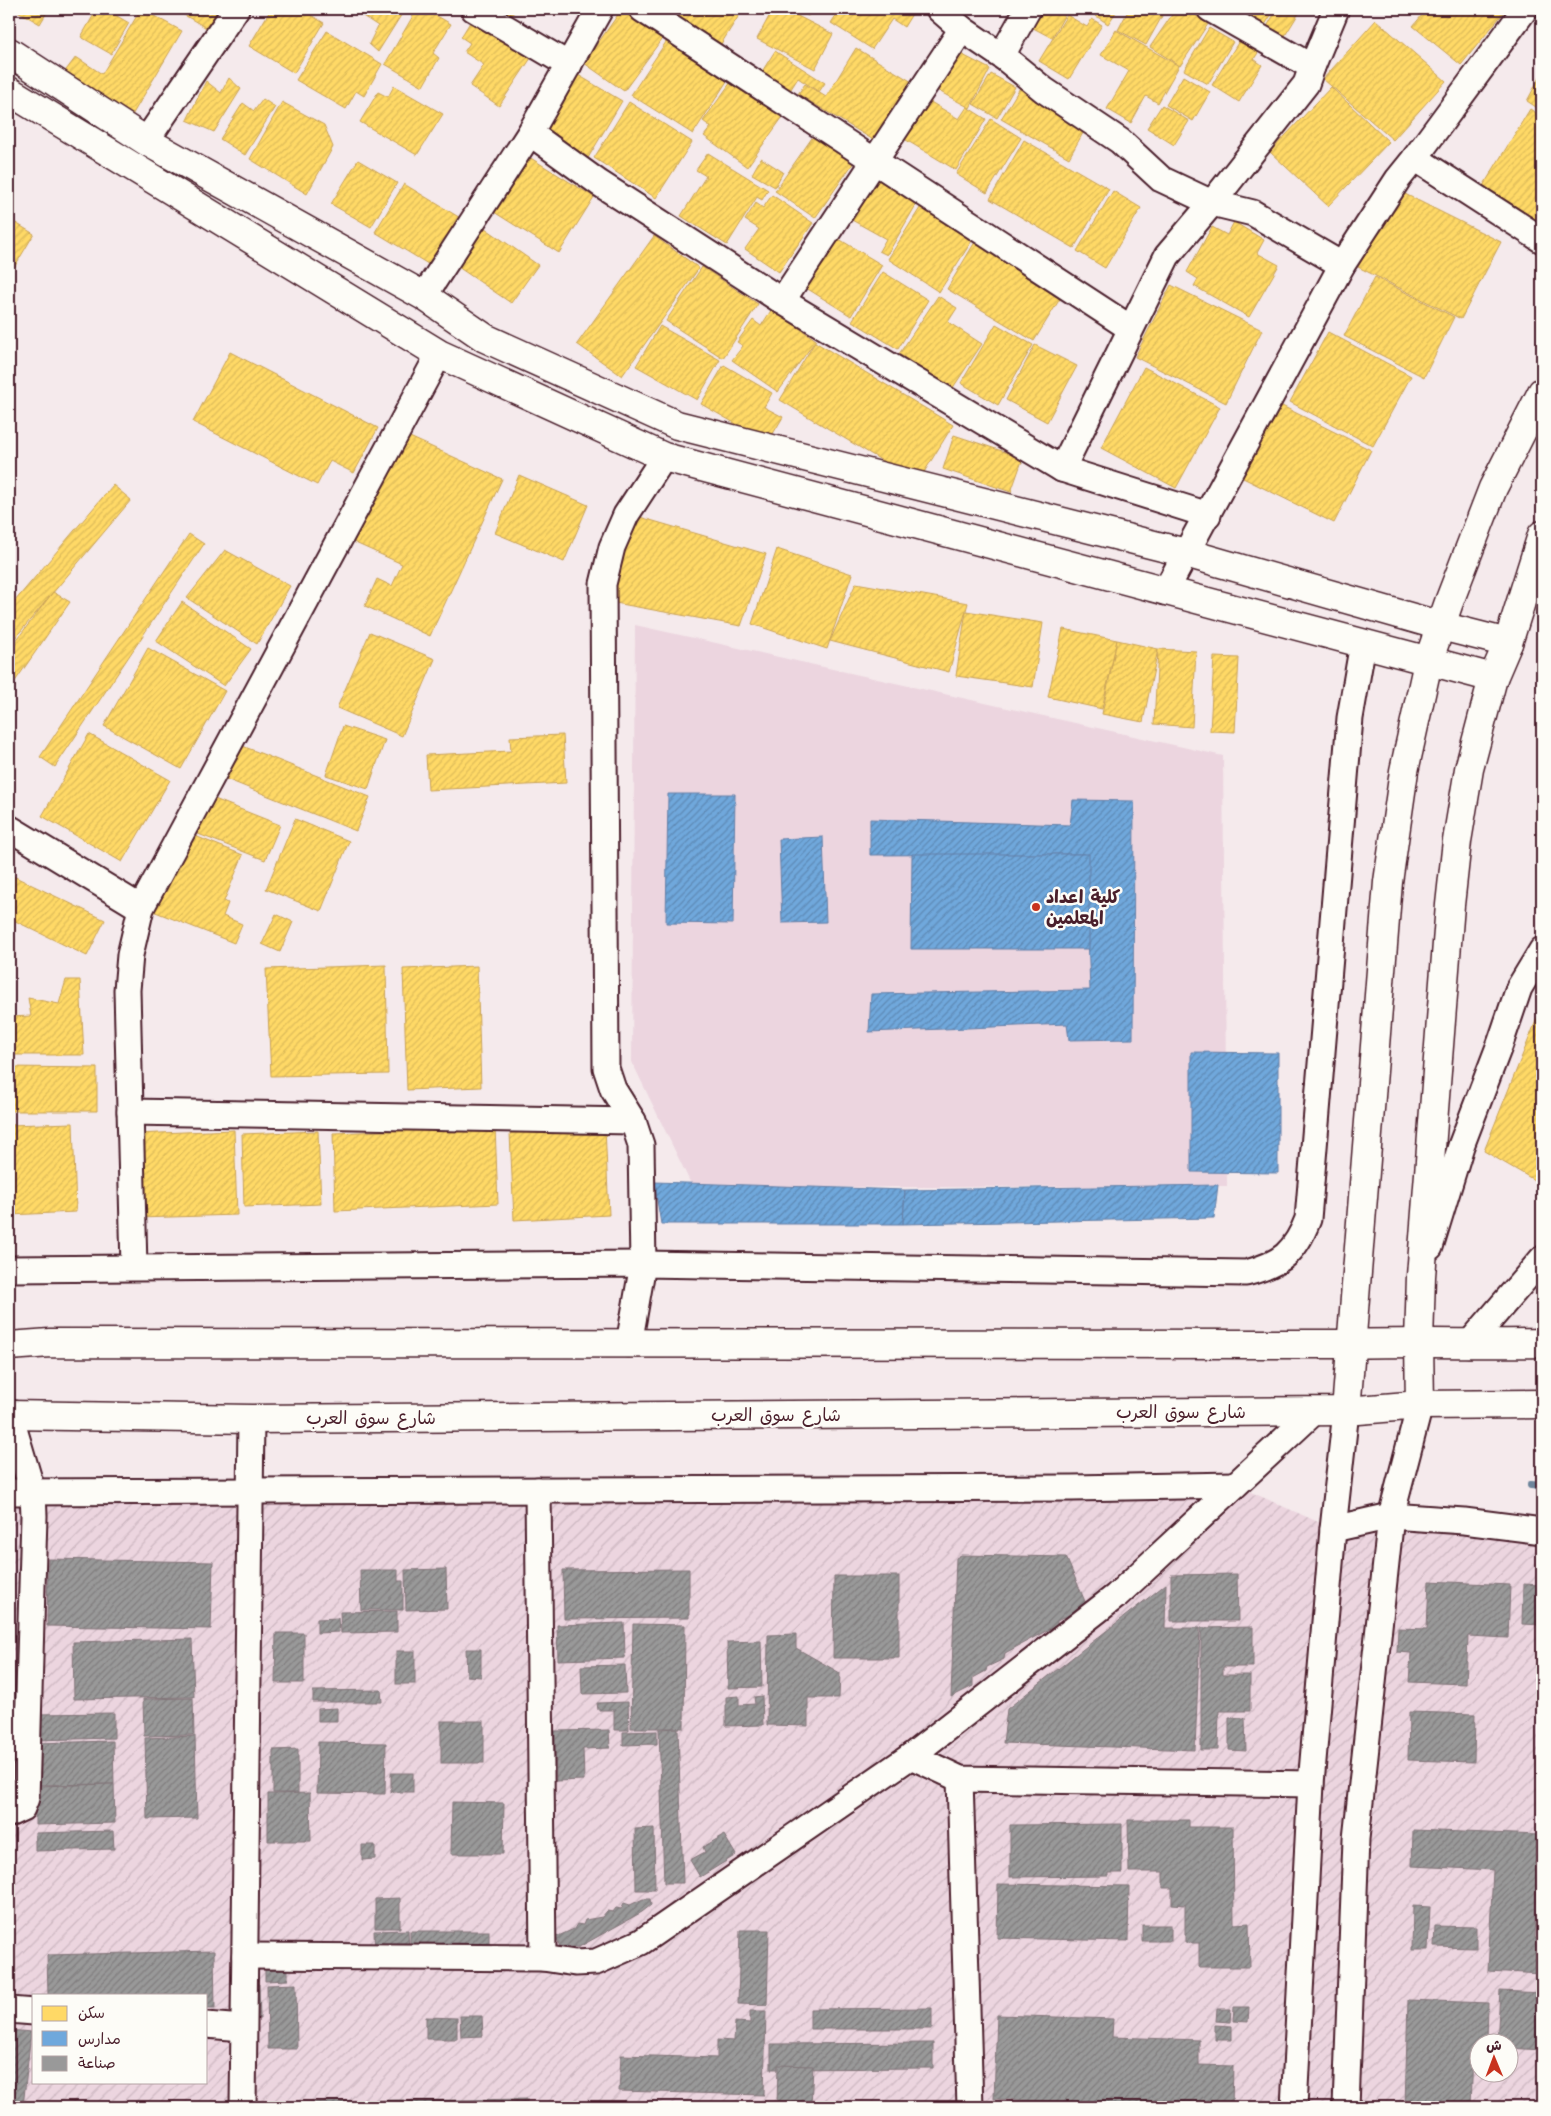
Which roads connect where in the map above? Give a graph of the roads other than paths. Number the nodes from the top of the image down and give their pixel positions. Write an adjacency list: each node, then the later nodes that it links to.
1 (236, 9): 17 (street)
2 (474, 9): 13 (street)
3 (600, 9): 13 (street)
4 (642, 9): 19 (street)
5 (939, 9): 10 (street)
6 (1028, 9): 12 (street)
7 (1210, 9): 14 (street)
8 (1336, 9): 14 (street)
9 (1525, 9): 18 (street)
10 (962, 29): 12 (street); 19 (street)
11 (9, 52): 17 (street)
12 (1006, 59): 20 (street)
13 (569, 65): 16 (street)
14 (1312, 67): 20 (street)
15 (9, 91): 26 (street)
16 (530, 133): 23 (street); 24 (street)
17 (146, 141): 23 (street)
18 (1415, 158): 21 (street); 22 (street)
19 (874, 161): 24 (street); 25 (street)
20 (1212, 204): 22 (street); 25 (street)
21 (1542, 240)
22 (1342, 265): 32 (street)
23 (424, 296): 27 (street)
24 (782, 301): 31 (street)
25 (1130, 328): 31 (street)
26 (438, 354): 28 (street); 42 (street)
27 (533, 360): 28 (street); 34 (street)
28 (518, 390): 30 (street)
29 (1542, 392): 36 (street)
30 (664, 457): 35 (street); 45 (street)
31 (1062, 468): 32 (street)
32 (1208, 515): 34 (street)
33 (1542, 535): 38 (street)
34 (1186, 553): 35 (street); 36 (street)
35 (1165, 592): 37 (street)
36 (1441, 626): 38 (street); 39 (street)
37 (1364, 643): 39 (street); 47 (street)
38 (1508, 643): 40 (street)
39 (1428, 662): 40 (street); 54 (street)
40 (1493, 678): 50 (street)
41 (9, 828): 42 (street)
42 (141, 908): 44 (street)
43 (1542, 950): 50 (street)
44 (130, 1112): 45 (street); 48 (street)
45 (633, 1121): 47 (street)
46 (1542, 1259): 55 (street)
47 (643, 1264): 48 (street); 53 (street)
48 (134, 1267): 49 (street)
49 (9, 1269)
50 (1421, 1276): 51 (street)
51 (1418, 1342): 54 (street); 55 (street); 58 (street)
52 (1542, 1343): 55 (street)
53 (629, 1344): 54 (street); 56 (street)
54 (1350, 1344): 60 (street)
55 (1468, 1344)
56 (9, 1346)
57 (1542, 1404): 58 (street, شارع سوق العرب)
58 (1420, 1405): 60 (street, شارع سوق العرب); 67 (street)
59 (1315, 1411): 60 (street, شارع سوق العرب); 62 (street, شارع سوق العرب); 63 (street)
60 (1346, 1411): 68 (street)
61 (9, 1414): 62 (street, شارع سوق العرب); 66 (street)
62 (251, 1419): 64 (street)
63 (1235, 1485): 65 (street); 70 (street)
64 (251, 1490): 65 (street); 66 (street); 74 (street)
65 (538, 1490): 75 (street)
66 (21, 1492): 73 (street)
67 (1391, 1516): 68 (street); 69 (street); 83 (street)
68 (1334, 1529): 72 (street)
69 (1542, 1531)
70 (911, 1756): 71 (street); 75 (street)
71 (960, 1779): 72 (street); 81 (street)
72 (1312, 1784): 82 (street)
73 (9, 1814)
74 (245, 1956): 75 (street); 79 (street)
75 (543, 1958)
76 (9, 2010): 77 (street)
77 (32, 2012)
78 (208, 2025): 79 (street)
79 (243, 2028): 80 (street)
80 (243, 2107)
81 (970, 2107)
82 (1294, 2107)
83 (1346, 2107)

